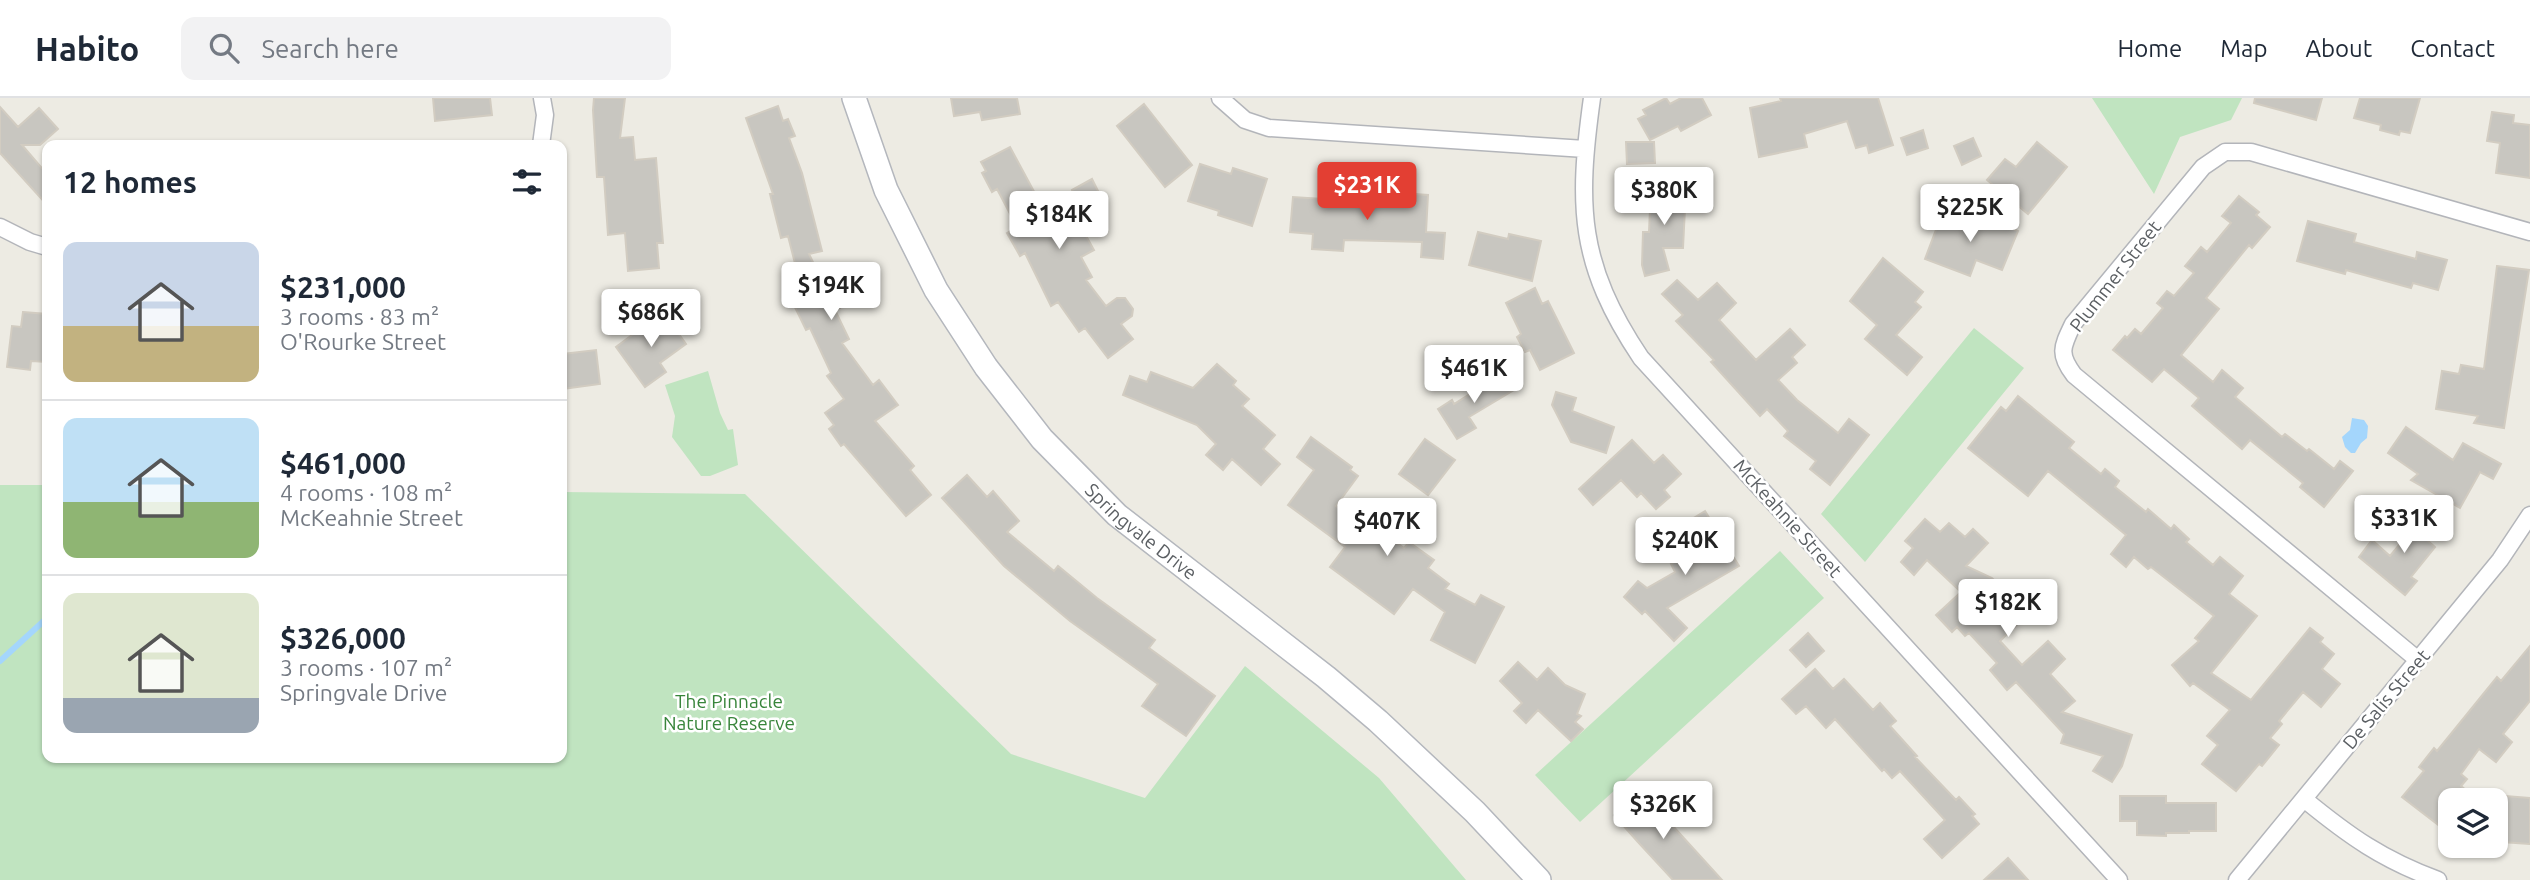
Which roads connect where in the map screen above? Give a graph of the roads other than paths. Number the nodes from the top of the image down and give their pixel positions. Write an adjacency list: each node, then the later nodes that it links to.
1 (542, 98): 5 (street)
2 (854, 98): 13 (main road, Springvale Drive)
3 (1220, 98): 6 (street)
4 (1592, 98): 6 (street, McKeahnie Street)
5 (542, 140)
6 (1585, 149): 14 (street, McKeahnie Street)
7 (0, 227): 9 (street)
8 (2530, 232): 11 (street, Plummer Street)
9 (42, 246)
10 (2530, 515): 11 (street, De Salis Street)
11 (2418, 660): 12 (street, De Salis Street)
12 (2304, 799): 15 (street, De Salis Street); 16 (street)
13 (1539, 880)
14 (2119, 880)
15 (2237, 880)
16 (2438, 880)

